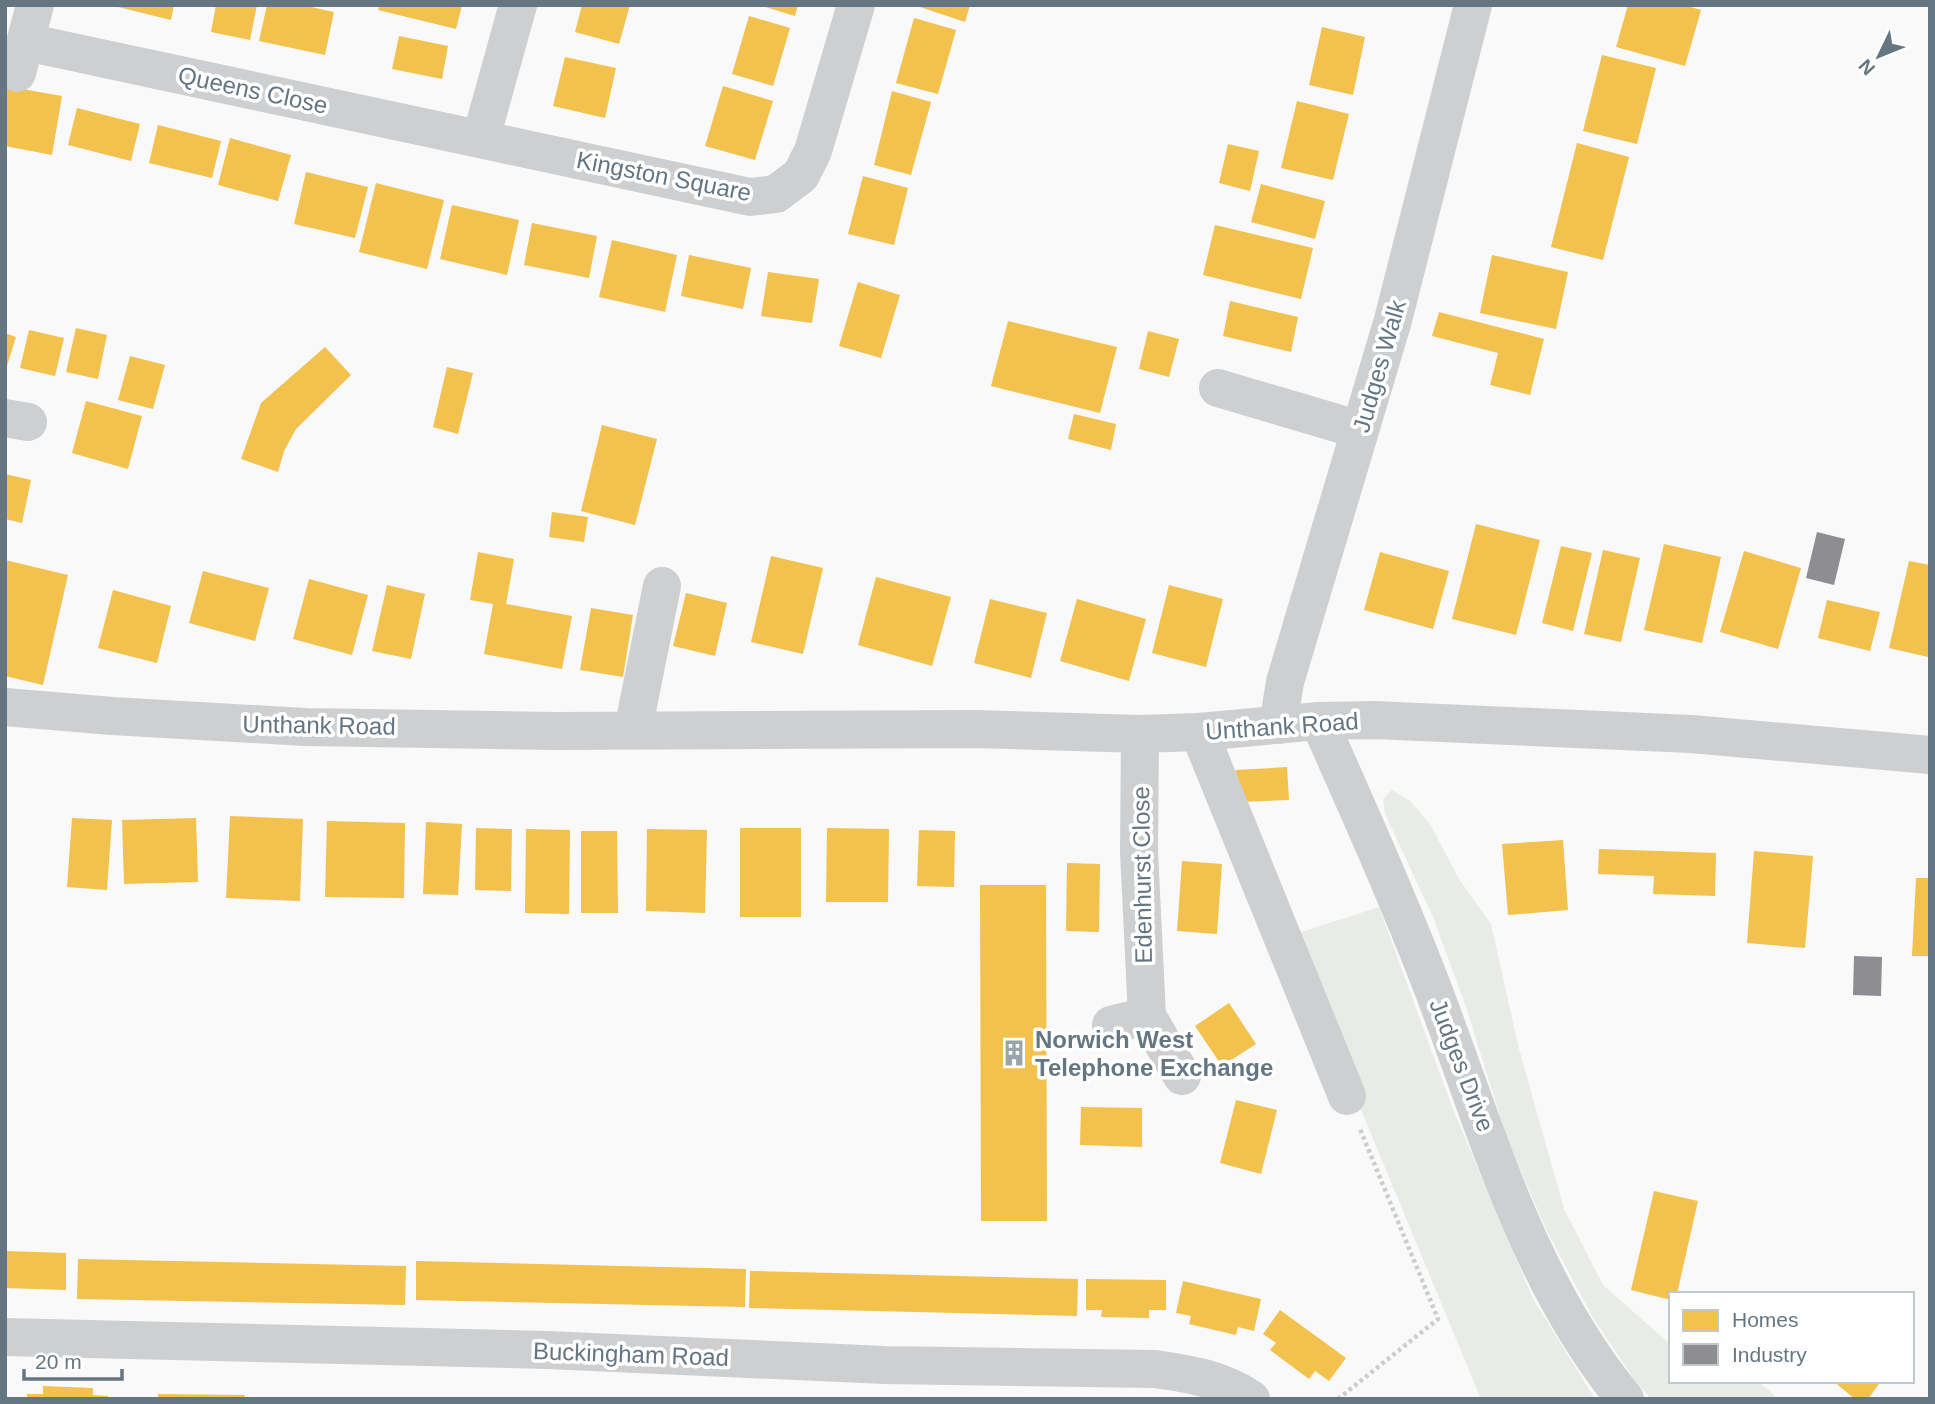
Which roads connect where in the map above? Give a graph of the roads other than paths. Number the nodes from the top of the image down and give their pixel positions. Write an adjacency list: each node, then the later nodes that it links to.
1 (35, 5): 5 (street, Queens Close)
2 (518, 5): 5 (street)
3 (856, 5): 5 (street, Kingston Square)
4 (1473, 5): 7 (street, Judges Walk)
5 (481, 138)
6 (1218, 388): 7 (street)
7 (1360, 430): 11 (street, Judges Walk)
8 (662, 586): 12 (street)
9 (5, 707): 12 (street, Unthank Road)
10 (1319, 721): 11 (street, Unthank Road); 15 (street, Unthank Road); 20 (street, Judges Drive)
11 (1278, 725): 13 (street, Unthank Road)
12 (633, 730): 14 (street, Unthank Road)
13 (1199, 732): 14 (street, Unthank Road); 17 (street)
14 (1140, 734): 16 (street, Edenhurst Close)
15 (1930, 755)
16 (1182, 1076)
17 (1347, 1096)
18 (5, 1337): 19 (street, Buckingham Road)
19 (1251, 1399)
20 (1625, 1399)

